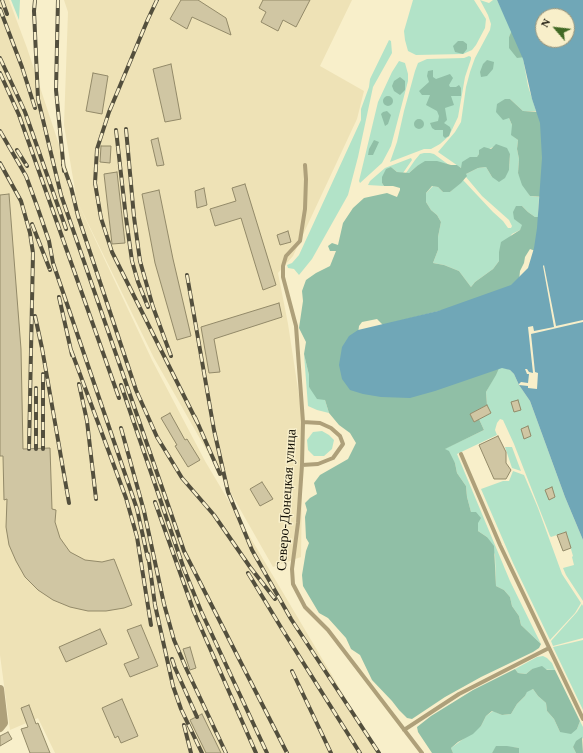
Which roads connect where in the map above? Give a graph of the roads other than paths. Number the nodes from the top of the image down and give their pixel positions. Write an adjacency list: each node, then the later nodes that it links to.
1 (305, 165): 2 (lane, Северо-Донецкая улица)
2 (303, 422): 4 (lane, Северо-Донецкая улица); 4 (lane)
3 (461, 454): 5 (lane)
4 (302, 465): 9 (lane, Северо-Донецкая улица)
5 (548, 648): 7 (lane); 9 (lane)
6 (0, 689): 8 (street)
7 (583, 719)
8 (0, 728)
9 (404, 730): 10 (lane, Северо-Донецкая улица)
10 (422, 753)

